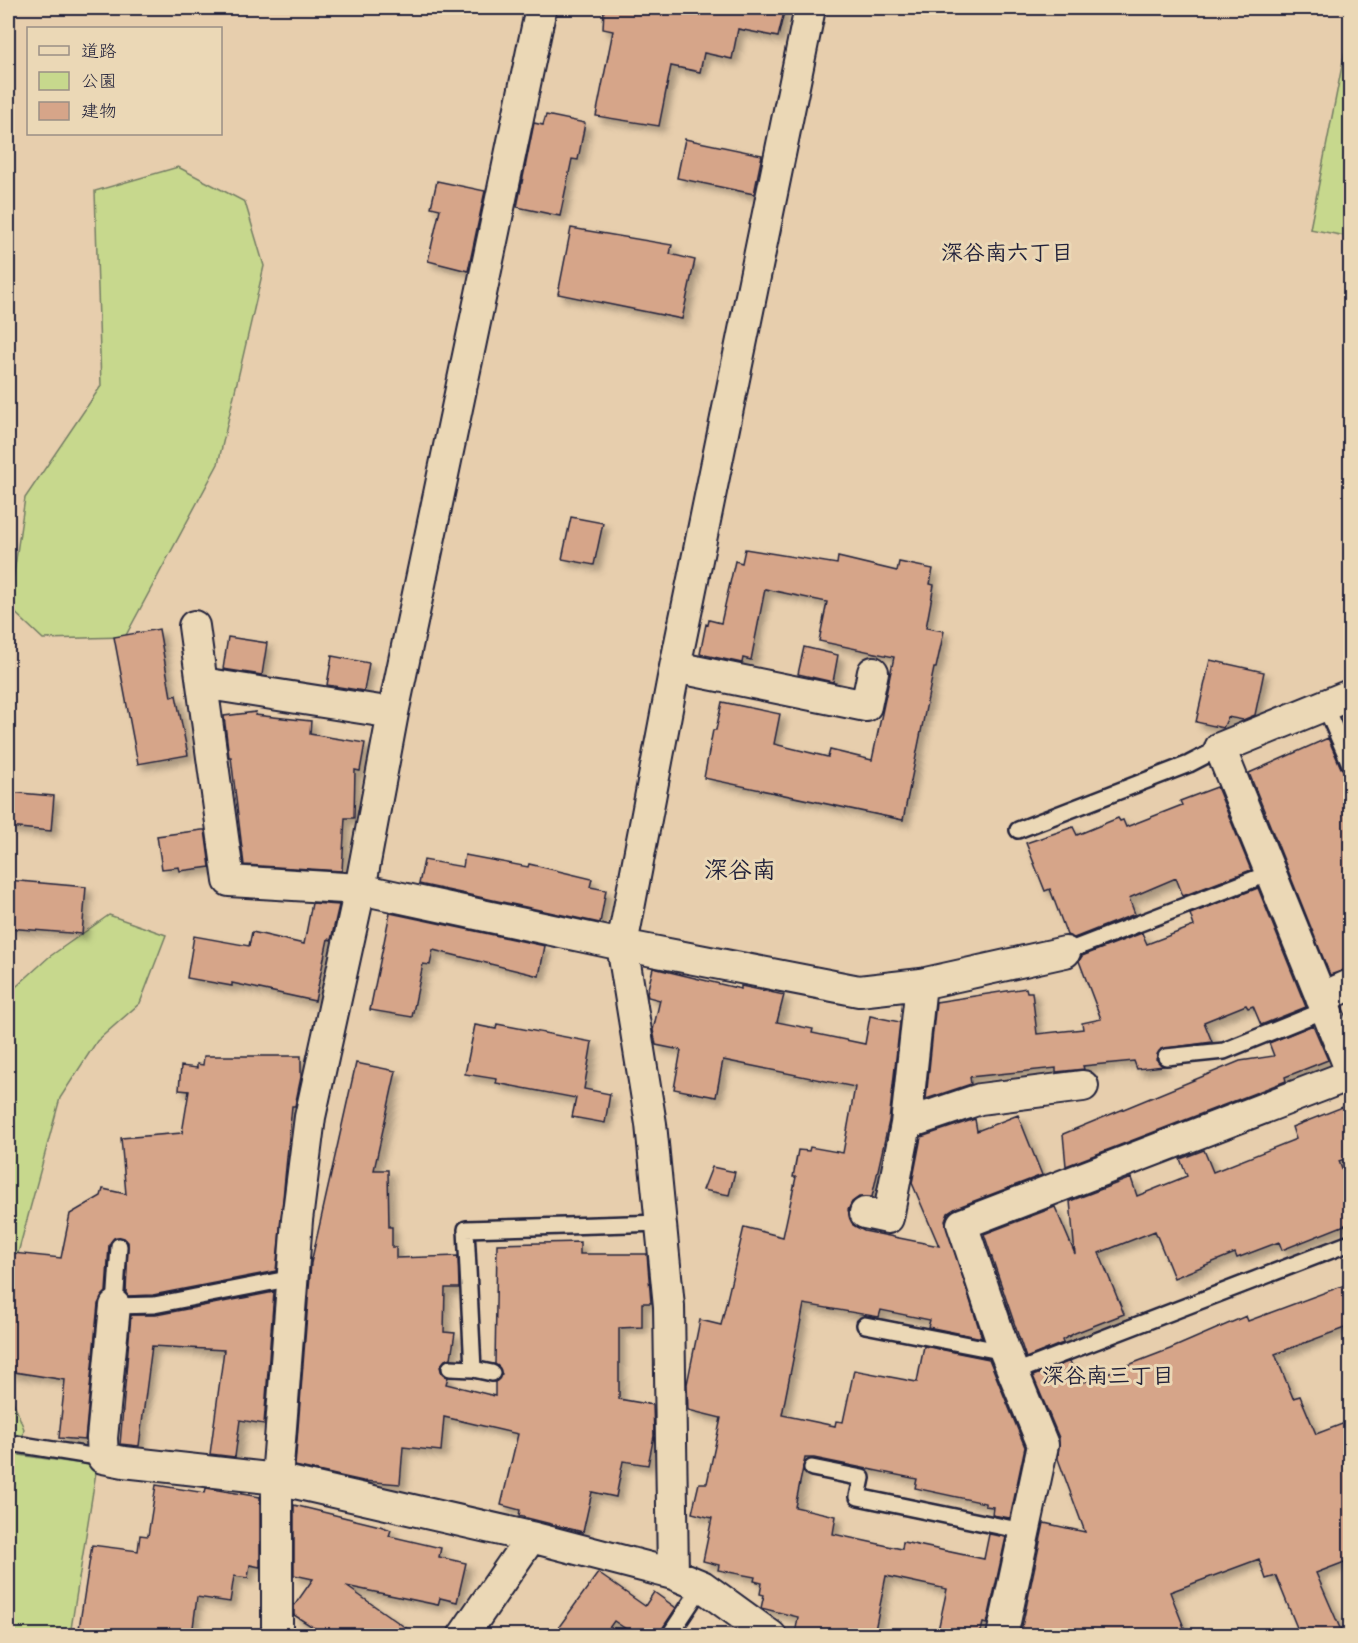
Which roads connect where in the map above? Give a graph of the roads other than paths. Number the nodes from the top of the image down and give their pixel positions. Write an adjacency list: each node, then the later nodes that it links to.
1 (540, 8): 8 (street)
2 (810, 8): 4 (street)
3 (194, 626): 6 (street)
4 (675, 667): 5 (street); 14 (street)
5 (873, 672)
6 (202, 683): 8 (street); 13 (street)
7 (1338, 700): 9 (street); 10 (lane)
8 (393, 713): 13 (street)
9 (1220, 748): 11 (lane); 12 (street)
10 (1350, 764)
11 (1018, 830)
12 (1270, 873): 15 (lane); 18 (street)
13 (360, 889): 14 (street); 28 (street)
14 (622, 945): 16 (street); 25 (street)
15 (1065, 951): 16 (street)
16 (921, 984): 23 (street)
17 (1350, 985): 18 (street)
18 (1323, 1004): 19 (lane); 20 (street)
19 (1166, 1057)
20 (1350, 1069)
21 (1350, 1075): 31 (street)
22 (1083, 1086): 23 (street)
23 (906, 1124): 24 (street)
24 (888, 1218)
25 (661, 1223): 33 (lane); 41 (street)
26 (1350, 1243): 31 (lane)
27 (119, 1246): 29 (lane)
28 (293, 1278): 29 (lane); 38 (street)
29 (115, 1306): 36 (street)
30 (865, 1325): 31 (lane)
31 (1009, 1362): 39 (street)
32 (450, 1368): 33 (lane)
33 (474, 1369): 34 (lane)
34 (492, 1373)
35 (17, 1444): 36 (lane)
36 (103, 1458): 38 (street)
37 (812, 1468): 39 (lane)
38 (277, 1479): 40 (street); 43 (street)
39 (1023, 1531): 47 (street)
40 (531, 1537): 41 (street); 44 (street)
41 (674, 1574): 42 (street)
42 (702, 1586): 45 (lane); 46 (street)
43 (277, 1635)
44 (463, 1635)
45 (669, 1635)
46 (771, 1635)
47 (1002, 1635)

